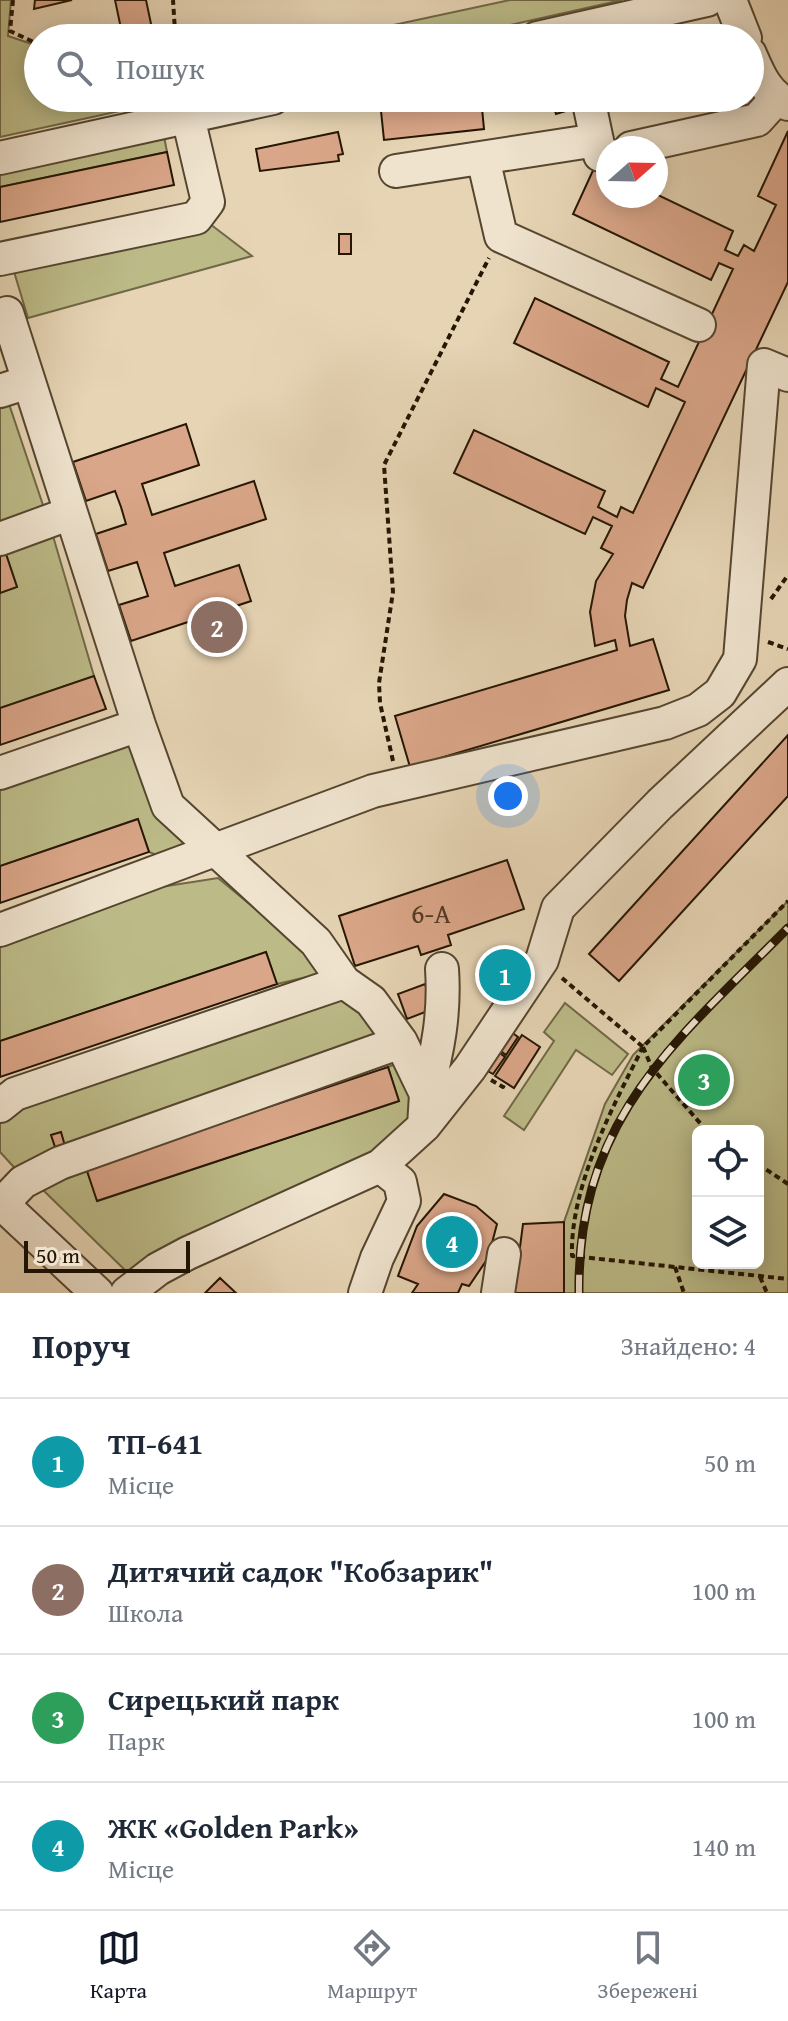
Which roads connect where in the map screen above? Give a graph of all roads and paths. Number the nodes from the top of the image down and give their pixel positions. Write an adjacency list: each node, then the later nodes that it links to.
1 (13, 0): 8 (path)
2 (173, 0): 5 (path)
3 (707, 0): 6 (street)
4 (730, 0): 7 (street)
5 (175, 24)
6 (613, 24)
7 (739, 24)
8 (24, 38)
9 (764, 84): 10 (street)
10 (782, 101): 15 (street)
11 (210, 112): 13 (street)
12 (592, 112): 14 (street)
13 (188, 117): 17 (street); 21 (street)
14 (599, 136)
15 (668, 140)
16 (596, 148): 18 (street)
17 (0, 158)
18 (483, 158): 19 (street); 20 (street)
19 (396, 171)
20 (501, 236): 23 (street); 31 (path)
21 (0, 259)
22 (0, 316): 25 (street)
23 (699, 325)
24 (788, 375): 31 (street)
25 (14, 387): 26 (street)
26 (71, 513): 27 (street); 29 (street)
27 (0, 539)
28 (788, 684): 35 (street)
29 (139, 725): 30 (street); 32 (street)
30 (0, 773)
31 (400, 786): 32 (street)
32 (213, 850): 34 (street); 37 (street)
33 (788, 901): 39 (path)
34 (0, 930)
35 (542, 960): 39 (path); 43 (street)
36 (442, 969): 40 (street)
37 (344, 982): 38 (street); 41 (street)
38 (401, 1042): 40 (street); 47 (street)
39 (643, 1047): 42 (path); 49 (path)
40 (426, 1094): 43 (street)
41 (0, 1106)
42 (702, 1125)
43 (424, 1126): 44 (street)
44 (380, 1166): 53 (street); 54 (street)
45 (764, 1168): 46 (path)
46 (788, 1184)
47 (1, 1203): 52 (street)
48 (504, 1254): 55 (street)
49 (675, 1267): 50 (path); 56 (path)
50 (759, 1276): 51 (path); 57 (path)
51 (788, 1279)
52 (94, 1292)
53 (127, 1293)
54 (365, 1293)
55 (498, 1293)
56 (684, 1293)
57 (767, 1293)

